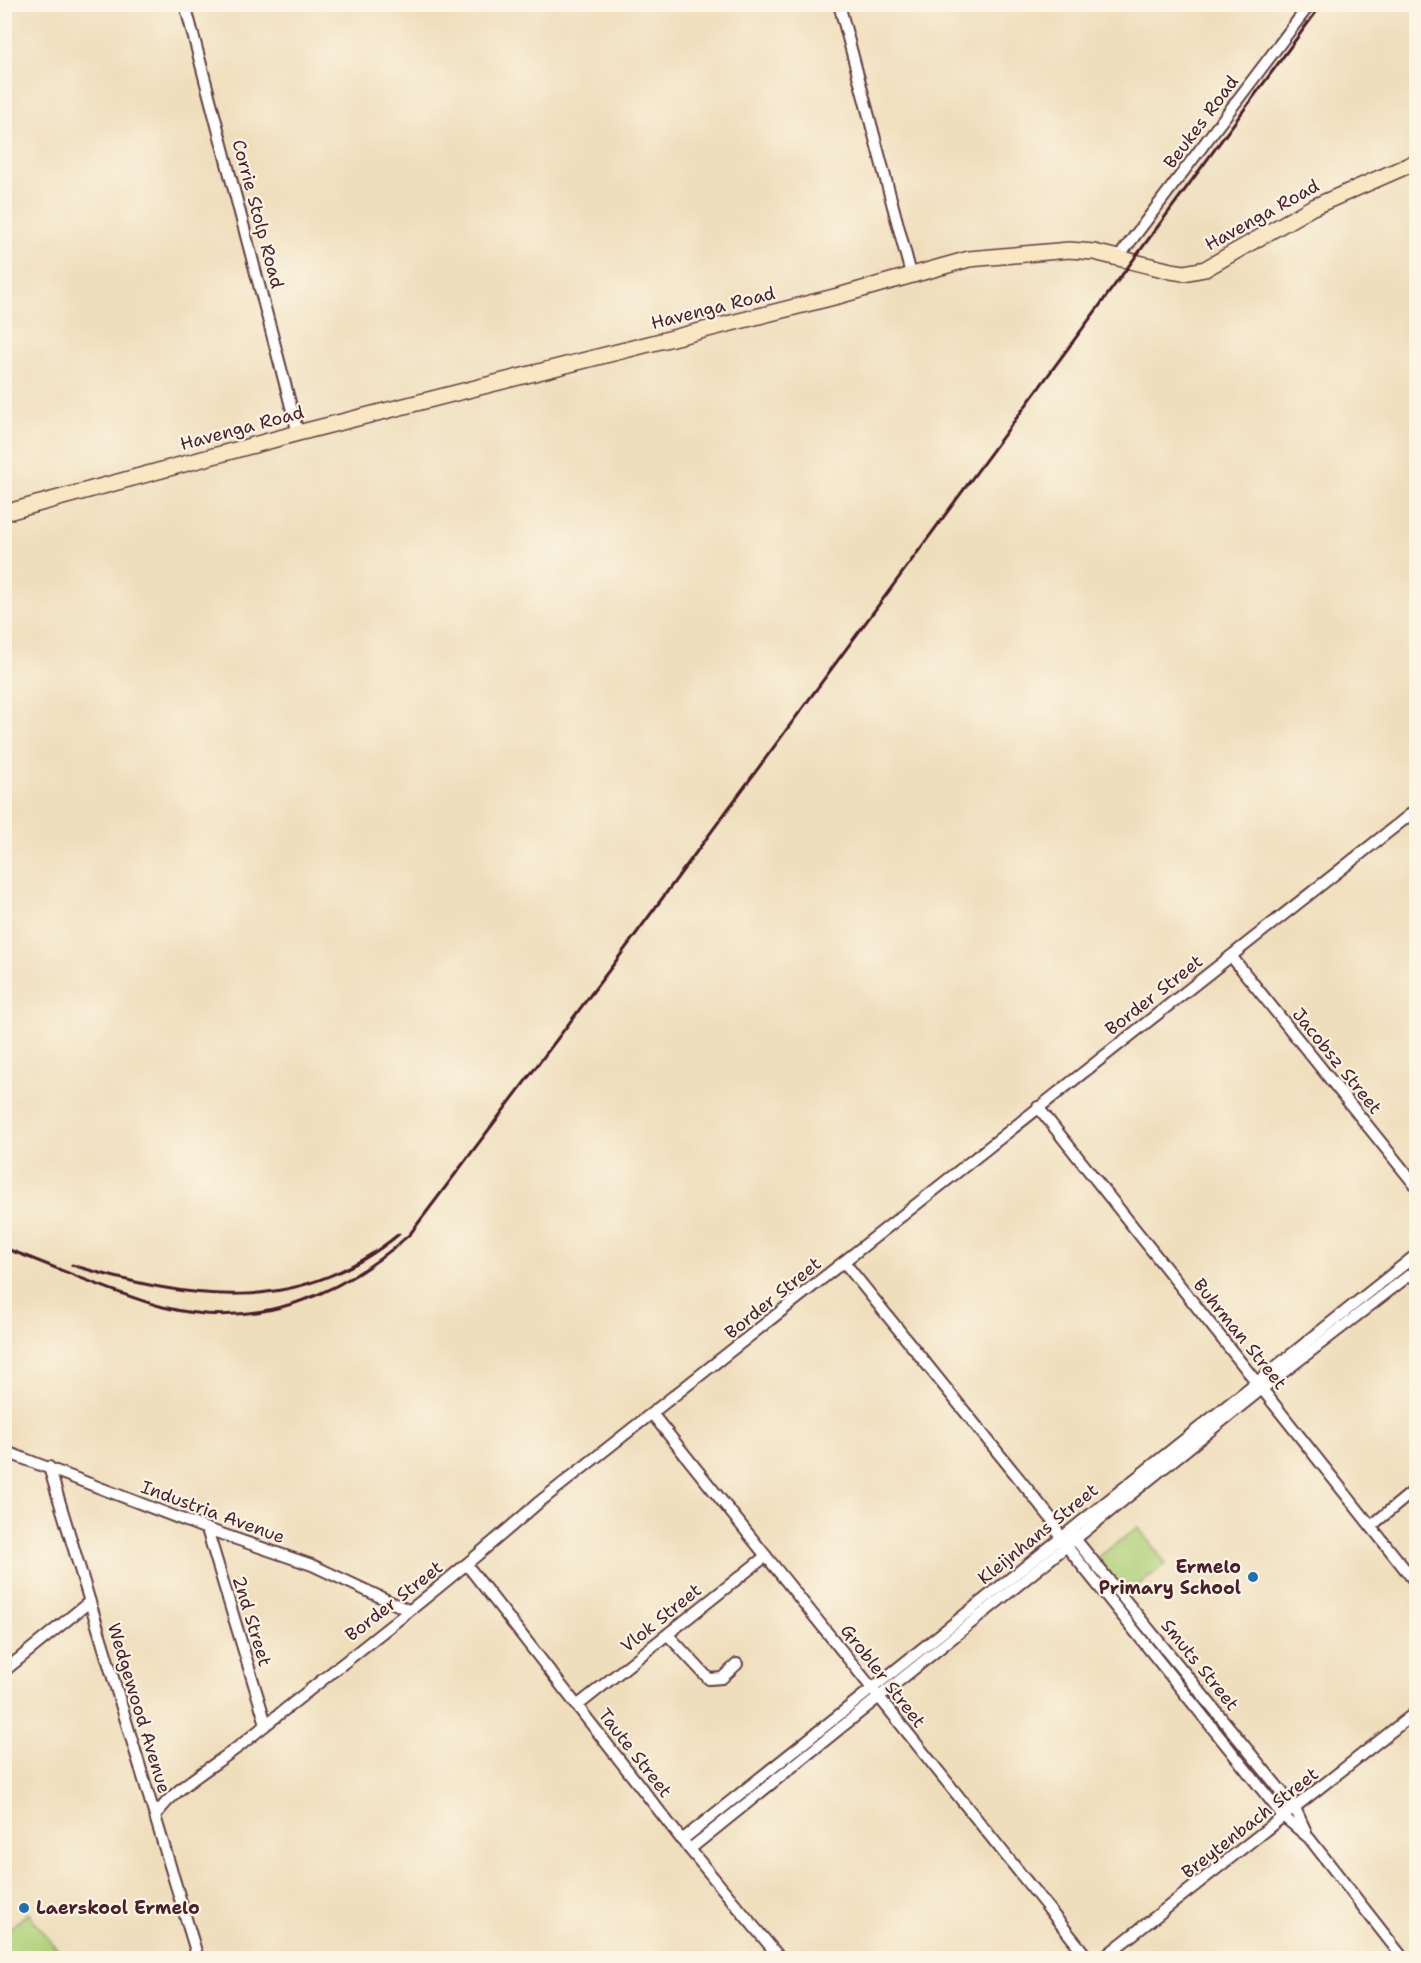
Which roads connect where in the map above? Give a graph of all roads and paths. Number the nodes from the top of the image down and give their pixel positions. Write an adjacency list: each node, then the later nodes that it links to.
1 (185, 4): 7 (street, Corrie Stolp Road)
2 (839, 4): 6 (street)
3 (1310, 4): 5 (street, Beukes Road)
4 (1416, 162): 5 (street, Havenga Road)
5 (1118, 258): 6 (street, Havenga Road)
6 (911, 274): 7 (street, Havenga Road)
7 (298, 433): 8 (street, Havenga Road)
8 (4, 513)
9 (1416, 810): 10 (street, Border Street)
10 (1231, 956): 11 (street, Border Street); 12 (street, Jacobsz Street)
11 (1038, 1107): 14 (street, Border Street); 16 (street, Buhrman Street)
12 (1416, 1186)
13 (1416, 1255): 16 (street, Kleijnhans Street)
14 (844, 1262): 17 (street, Border Street); 23 (street, Smuts Street)
15 (1416, 1270): 16 (street, Kleijnhans Street)
16 (1259, 1384): 21 (street, Buhrman Street); 23 (street, Kleijnhans Street)
17 (653, 1415): 24 (street, Grobler Street); 25 (street, Border Street)
18 (4, 1450): 19 (street, Industria Avenue)
19 (49, 1467): 22 (street, Industria Avenue); 27 (street, Wedgewood Avenue)
20 (1416, 1489): 21 (street)
21 (1371, 1526): 26 (street, Buhrman Street)
22 (207, 1529): 28 (street, Industria Avenue); 35 (street, 2nd Street)
23 (1068, 1538): 32 (street, Kleijnhans Street); 36 (street, Smuts Street); 38 (street, Smuts Street)
24 (766, 1556): 29 (street, Vlok Street); 32 (street, Grobler Street)
25 (467, 1565): 28 (street, Border Street); 33 (street, Taute Street)
26 (1416, 1582)
27 (88, 1603): 31 (street); 37 (street, Wedgewood Avenue)
28 (408, 1610): 35 (street, Border Street)
29 (668, 1635): 30 (street); 33 (street, Vlok Street)
30 (737, 1664)
31 (4, 1671)
32 (875, 1692): 40 (street, Kleijnhans Street); 41 (street, Kleijnhans Street); 44 (street, Grobler Street)
33 (577, 1706): 40 (street, Taute Street)
34 (1416, 1712): 36 (street, Breytenbach Street)
35 (266, 1724): 37 (street, Border Street)
36 (1295, 1808): 38 (street, Breytenbach Street); 39 (street, Smuts Street)
37 (155, 1816): 42 (street, Wedgewood Avenue)
38 (1284, 1816): 39 (street, Smuts Street); 45 (street, Breytenbach Street)
39 (1309, 1838): 46 (street, Smuts Street)
40 (682, 1840): 41 (street, Taute Street)
41 (690, 1849): 43 (street, Taute Street)
42 (198, 1959)
43 (780, 1959)
44 (1088, 1959)
45 (1103, 1959)
46 (1403, 1959)

